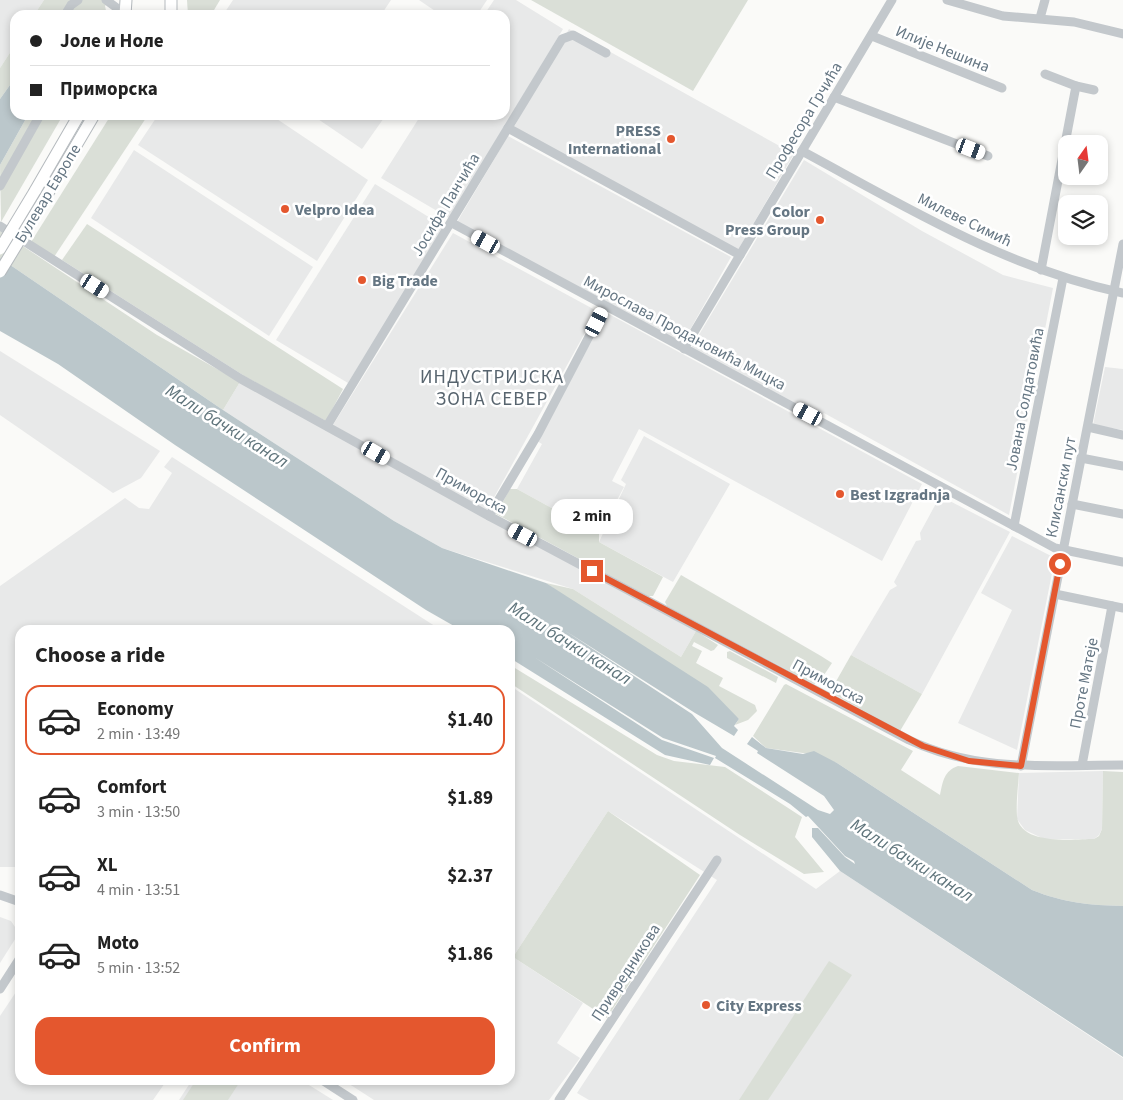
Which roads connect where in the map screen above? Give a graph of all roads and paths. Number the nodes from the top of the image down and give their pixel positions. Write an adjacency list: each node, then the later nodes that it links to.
1 (78, 0): 6 (street)
2 (106, 0): 7 (street)
3 (892, 0): 10 (street, Професора Грчића)
4 (947, 0): 8 (street)
5 (1046, 0): 8 (street)
6 (68, 10)
7 (119, 10)
8 (1040, 18): 9 (street)
9 (1123, 34)
10 (872, 36): 14 (street, Илије Нешина); 16 (street, Професора Грчића)
11 (606, 53): 20 (street, Јосифа Панчића)
12 (1045, 74): 13 (street)
13 (1076, 86): 15 (street); 30 (street)
14 (1002, 88)
15 (1094, 90)
16 (834, 97): 21 (street, Професора Грчића); 22 (street)
17 (37, 120): 23 (street)
18 (77, 120): 24 (main road, Булевар Европе)
19 (91, 120): 24 (main road, Булевар Европе)
20 (508, 128): 25 (street, Јосифа Панчића); 29 (street)
21 (802, 151): 29 (street, Професора Грчића); 30 (street, Милеве Симић)
22 (988, 156)
23 (0, 186)
24 (40, 194): 28 (main road, Булевар Европе, bridge); 31 (main road, Булевар Европе, bridge)
25 (452, 224): 34 (street, Мирослава Продановића Мицка); 36 (street, Јосифа Панчића)
26 (0, 226): 36 (street, Приморска)
27 (1123, 244): 33 (street, Клисански пут)
28 (0, 250)
29 (740, 256): 35 (street, Професора Грчића)
30 (1041, 270): 32 (street, Милеве Симић)
31 (0, 272)
32 (1063, 278): 33 (street, Милеве Симић); 44 (street, Јована Солдатовића)
33 (1118, 292): 37 (street, Клисански пут)
34 (605, 306): 35 (street, Мирослава Продановића Мицка); 43 (street)
35 (684, 349): 44 (street, Мирослава Продановића Мицка)
36 (327, 426): 43 (street, Приморска)
37 (1088, 427): 38 (street); 39 (street, Клисански пут)
38 (1123, 434)
39 (1081, 458): 40 (street); 41 (street, Клисански пут)
40 (1123, 466)
41 (1072, 504): 42 (street); 45 (street, Клисански пут)
42 (1123, 514)
43 (489, 516): 52 (street, Приморска)
44 (1014, 526): 45 (street, Мирослава Продановића Мицка)
45 (1063, 550): 46 (street, Мирослава Продановића Мицка); 47 (street, Клисански пут)
46 (1123, 562)
47 (1055, 594): 48 (street); 52 (street, Клисански пут)
48 (1112, 606): 49 (street); 50 (street, Проте Матеје)
49 (1123, 608)
50 (1082, 765): 51 (street, Приморска); 52 (street, Приморска)
51 (1123, 765)
52 (1021, 766)
53 (716, 860): 62 (street, Привредникова)
54 (0, 895): 55 (street)
55 (15, 900)
56 (15, 966): 57 (street)
57 (0, 989)
58 (330, 1085): 59 (street)
59 (339, 1091): 60 (street); 61 (street)
60 (333, 1100)
61 (353, 1100)
62 (559, 1100)

